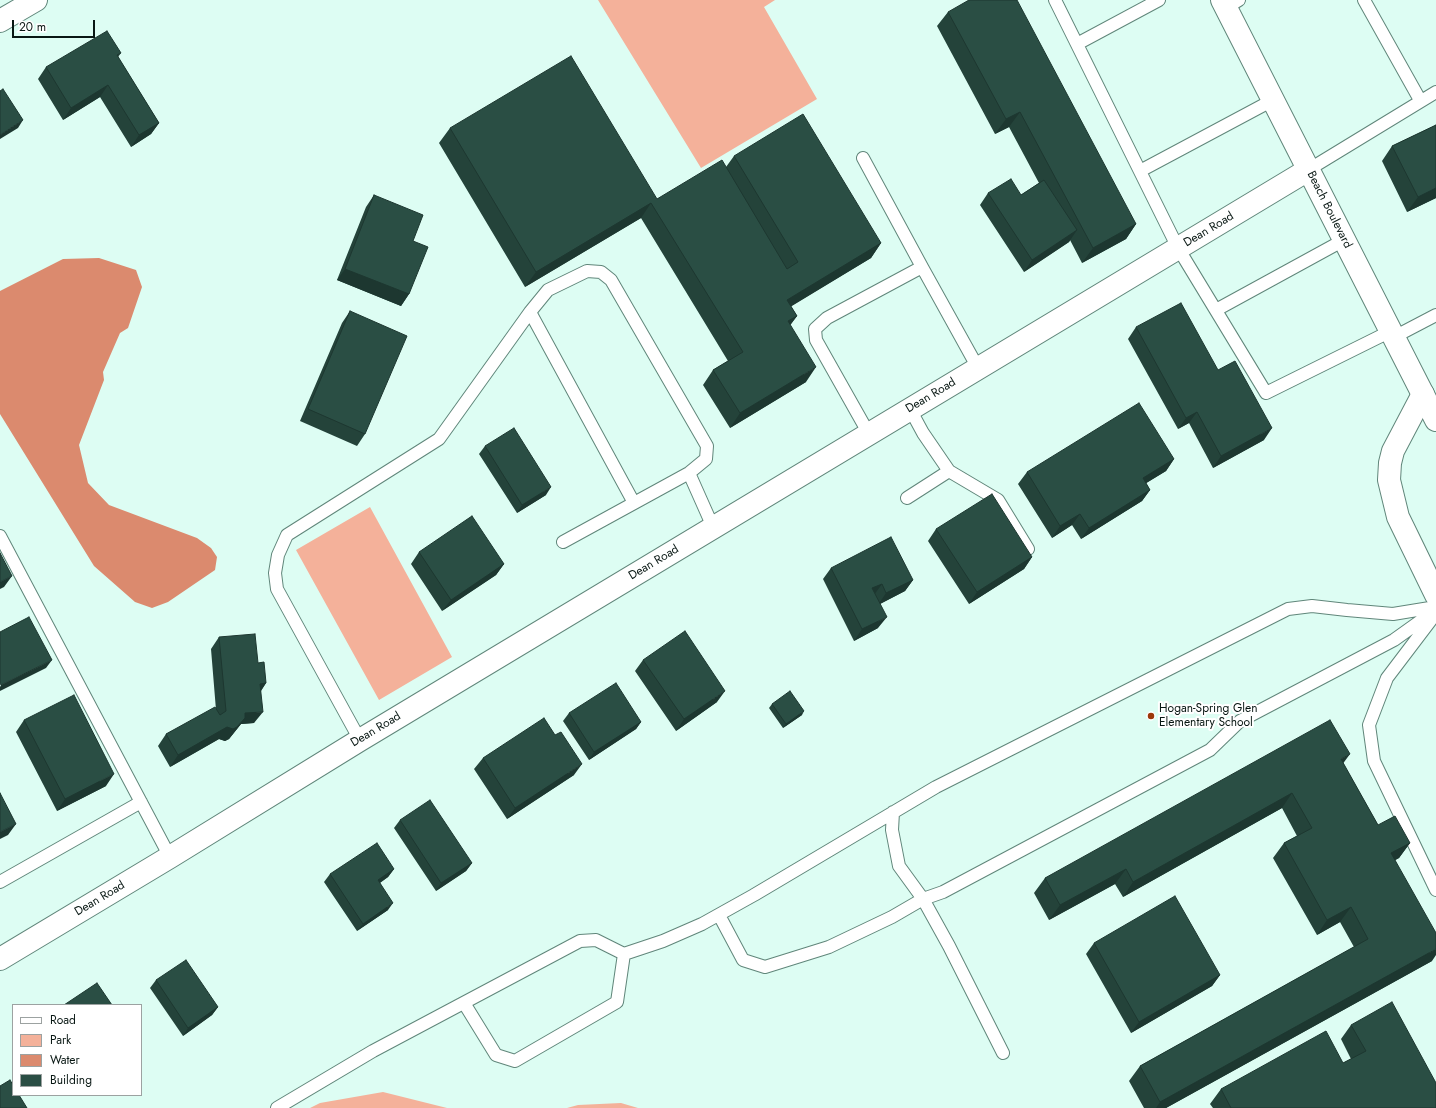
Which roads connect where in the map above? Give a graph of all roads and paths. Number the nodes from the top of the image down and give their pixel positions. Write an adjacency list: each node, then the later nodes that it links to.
1 (36, 0): 6 (main road)
2 (1054, 0): 7 (lane)
3 (1159, 0): 7 (lane)
4 (1364, 0): 10 (lane)
5 (1229, 3): 9 (main road, Beach Boulevard)
6 (0, 21)
7 (1077, 44): 13 (lane)
8 (1436, 92): 10 (lane)
9 (1273, 100): 12 (main road, Beach Boulevard); 13 (lane)
10 (1420, 100): 12 (lane)
11 (863, 158): 16 (lane)
12 (1308, 170): 14 (main road, Beach Boulevard); 15 (main road, Dean Road)
13 (1140, 171): 15 (lane)
14 (1344, 240): 17 (lane); 20 (main road, Beach Boulevard)
15 (1178, 248): 17 (lane); 21 (main road, Dean Road)
16 (922, 267): 21 (lane); 25 (lane)
17 (1216, 310): 20 (lane)
18 (530, 312): 27 (lane); 29 (lane); 37 (lane)
19 (1436, 315): 20 (lane)
20 (1392, 334): 22 (main road, Beach Boulevard)
21 (978, 368): 23 (main road, Dean Road)
22 (1423, 394): 24 (main road, Beach Boulevard); 34 (main road)
23 (910, 409): 25 (main road, Dean Road); 26 (lane)
24 (1436, 420)
25 (869, 434): 30 (main road, Dean Road)
26 (950, 471): 28 (lane); 33 (lane)
27 (689, 473): 29 (lane); 30 (lane)
28 (907, 498)
29 (634, 503): 32 (lane)
30 (714, 527): 37 (main road, Dean Road)
31 (0, 536): 38 (lane)
32 (563, 542)
33 (1028, 549)
34 (1436, 595)
35 (1436, 608): 39 (lane); 43 (lane)
36 (1436, 613): 42 (lane)
37 (360, 740): 40 (main road, Dean Road)
38 (141, 802): 40 (lane); 41 (lane)
39 (893, 812): 43 (lane); 44 (lane)
40 (170, 857): 46 (main road, Dean Road)
41 (0, 882)
42 (1436, 890)
43 (923, 899): 44 (lane); 48 (lane)
44 (719, 915): 45 (lane)
45 (624, 954): 47 (lane); 47 (lane)
46 (0, 959)
47 (464, 1003): 49 (lane)
48 (1003, 1053)
49 (277, 1108)

